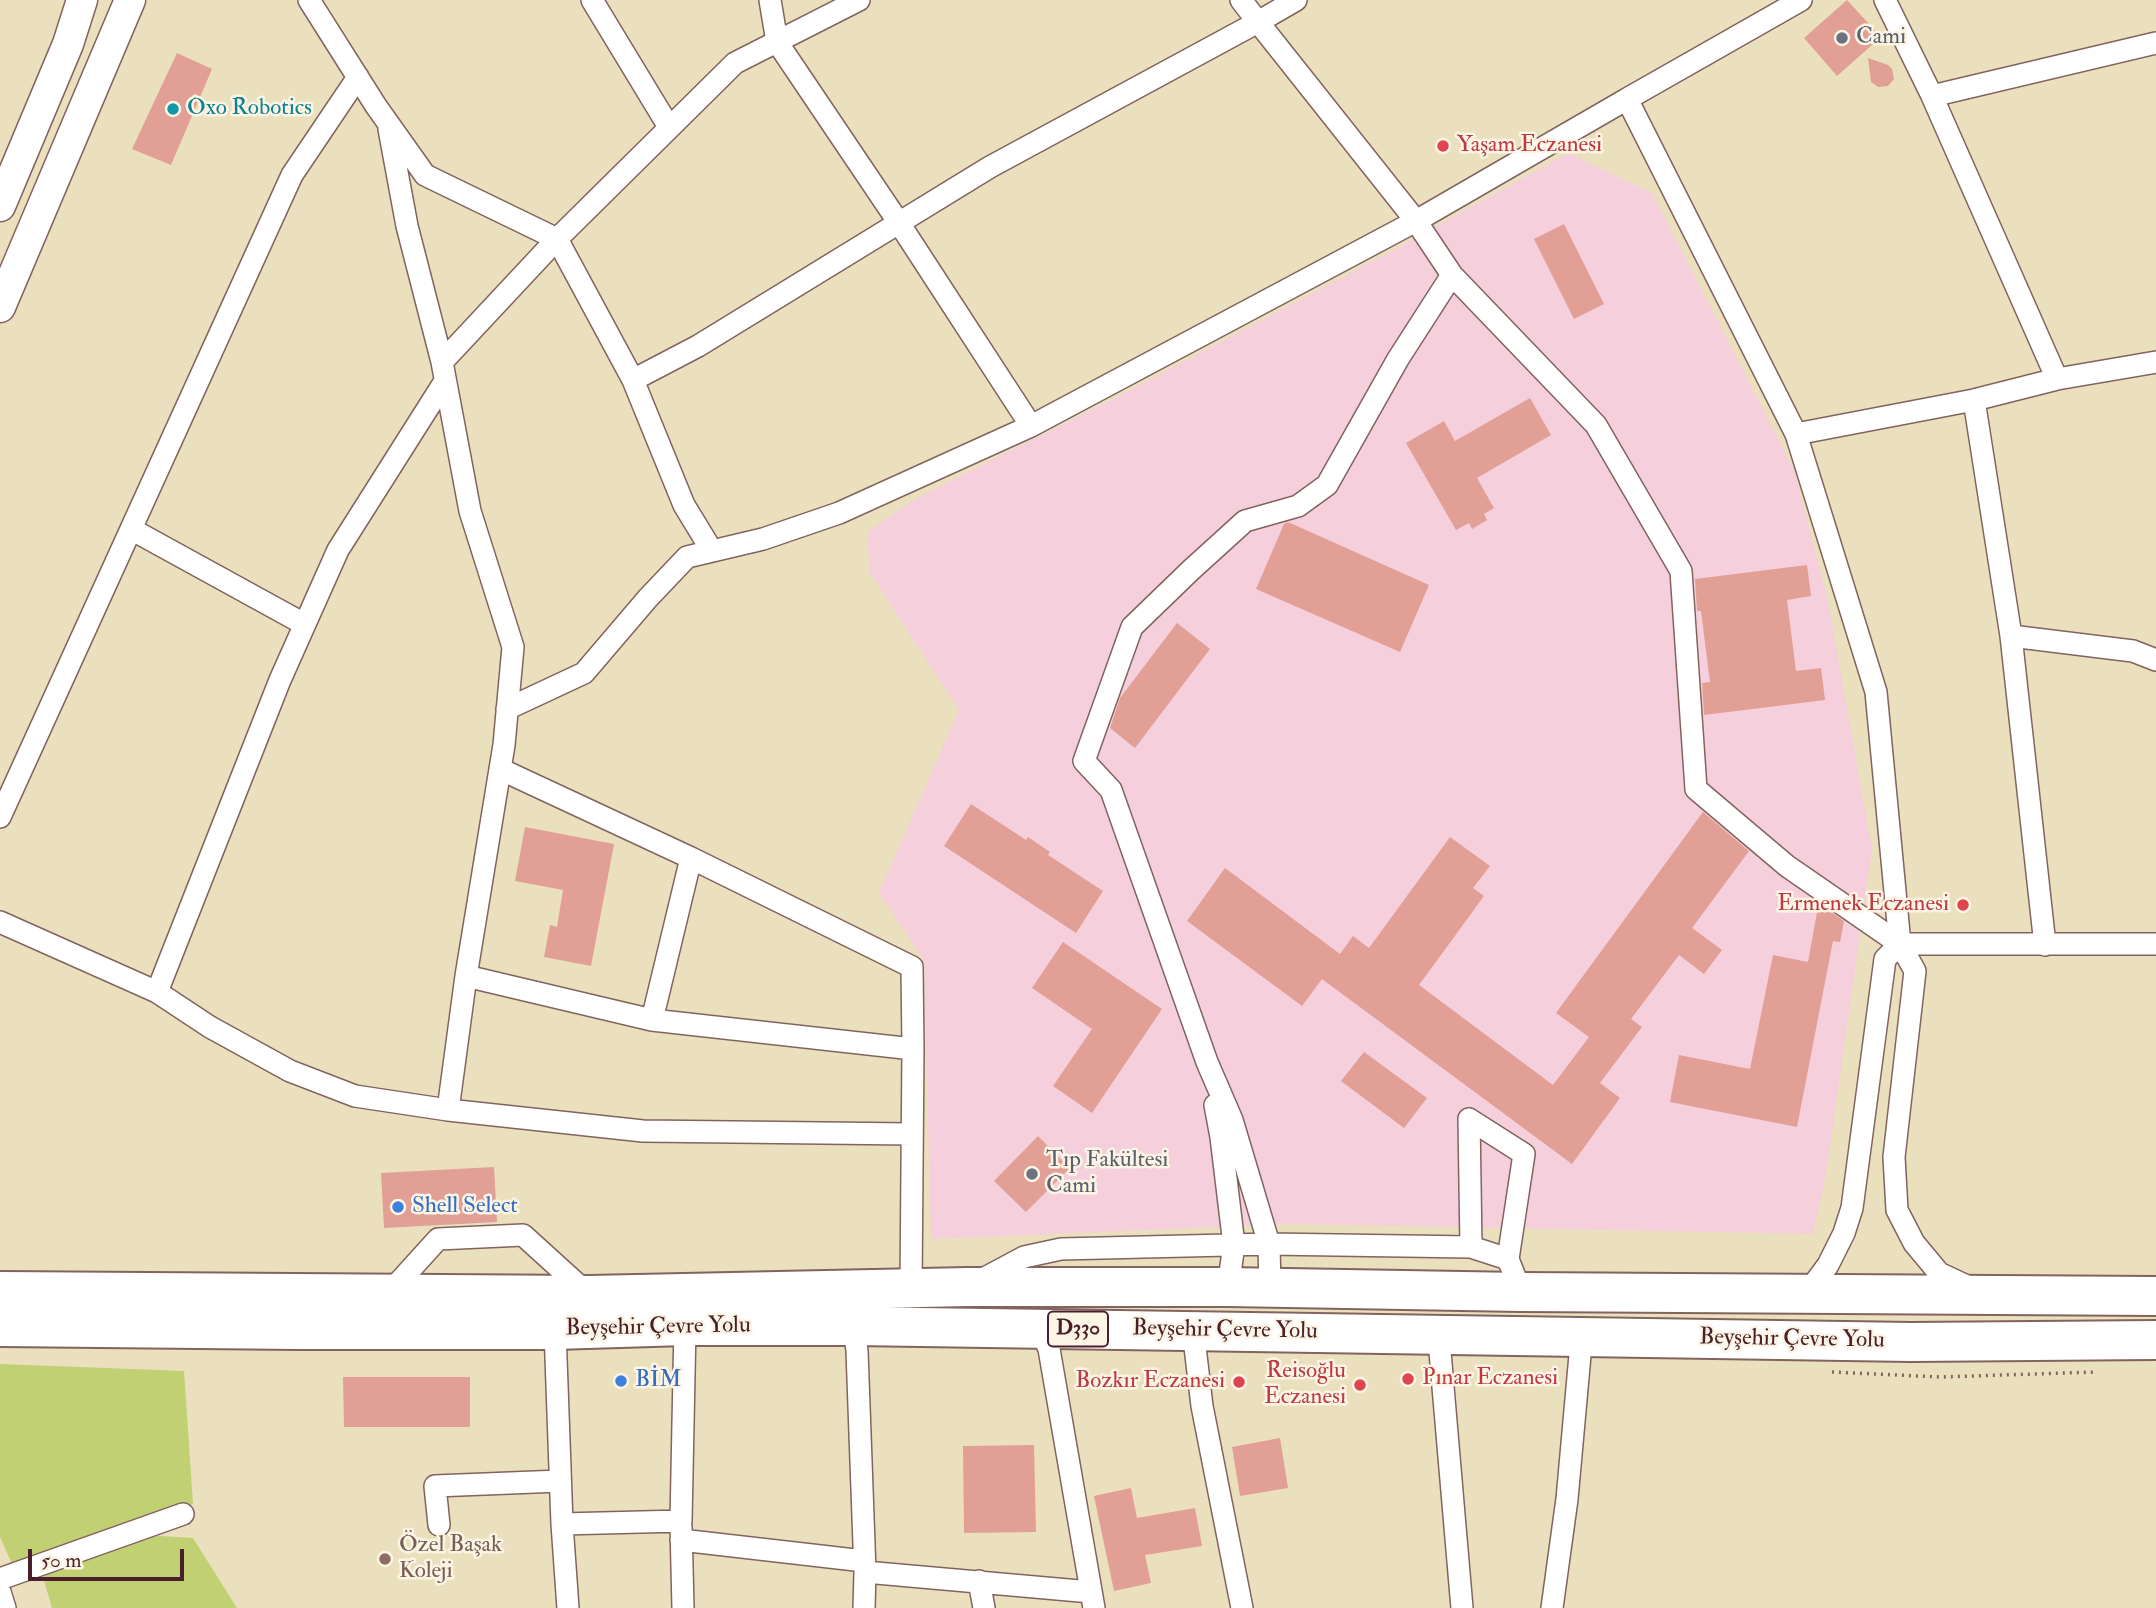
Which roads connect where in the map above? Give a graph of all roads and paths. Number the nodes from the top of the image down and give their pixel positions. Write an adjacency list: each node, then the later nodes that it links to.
1 (82, 0): 19 (street)
2 (130, 0): 24 (street)
3 (309, 0): 14 (street)
4 (592, 0): 18 (street)
5 (770, 0): 12 (street)
6 (859, 0): 12 (street)
7 (1241, 0): 11 (street)
8 (1296, 0): 11 (street)
9 (1801, 0): 16 (street)
10 (1885, 0): 15 (street)
11 (1258, 22): 20 (street); 21 (street)
12 (776, 41): 18 (street); 21 (street)
13 (2156, 43): 15 (street)
14 (358, 77): 17 (street); 32 (street)
15 (1932, 96): 27 (street)
16 (1627, 99): 20 (street); 31 (street)
17 (388, 122): 22 (street); 26 (street)
18 (669, 127): 22 (street)
19 (0, 206)
20 (1416, 222): 23 (street); 30 (street)
21 (899, 223): 28 (street); 30 (street)
22 (557, 239): 26 (street); 28 (street)
23 (1452, 275): 42 (street); 49 (street)
24 (0, 307)
25 (2156, 362): 27 (street)
26 (444, 372): 34 (street); 37 (street)
27 (2057, 379): 29 (street)
28 (633, 380): 33 (street)
29 (1974, 400): 31 (street); 35 (street)
30 (1031, 426): 33 (street)
31 (1796, 434): 42 (street)
32 (131, 529): 34 (street); 39 (street)
33 (712, 551): 37 (street)
34 (304, 625): 46 (street)
35 (2011, 636): 36 (street); 44 (street)
36 (2156, 660)
37 (508, 709): 38 (street)
38 (500, 769): 40 (street); 45 (street)
39 (0, 817)
40 (691, 858): 47 (street); 48 (street)
41 (0, 922): 46 (street)
42 (1899, 944): 44 (street); 61 (street); 64 (street)
43 (2156, 944): 44 (street)
44 (2045, 945)
45 (466, 976): 47 (street); 50 (street)
46 (157, 992): 50 (street)
47 (652, 1020): 48 (street)
48 (913, 1049): 51 (street)
49 (1207, 1062): 52 (street); 53 (street)
50 (448, 1110): 51 (street)
51 (912, 1134): 58 (street)
52 (1269, 1244): 53 (street); 54 (street); 59 (street)
53 (1234, 1245): 56 (street); 57 (street)
54 (1471, 1247): 55 (street); 55 (street)
55 (1514, 1275): 59 (highway, Beyşehir Çevre Yolu / D330); 61 (highway, Beyşehir Çevre Yolu / D330)
56 (968, 1287): 57 (highway, Beyşehir Çevre Yolu / D330); 58 (highway, Beyşehir Çevre Yolu / D330)
57 (1228, 1287): 59 (highway, Beyşehir Çevre Yolu / D330)
58 (911, 1288): 63 (highway, Beyşehir Çevre Yolu / D330)
59 (1270, 1289)
60 (0, 1291): 62 (highway, Beyşehir Çevre Yolu / D330)
61 (1808, 1292): 64 (highway, Beyşehir Çevre Yolu / D330)
62 (389, 1293): 63 (highway, Beyşehir Çevre Yolu / D330); 63 (street)
63 (589, 1295)
64 (1987, 1295): 65 (highway, Beyşehir Çevre Yolu / D330)
65 (2156, 1296)
66 (685, 1326): 67 (highway, Beyşehir Çevre Yolu / D330); 70 (highway, Beyşehir Çevre Yolu / D330); 79 (street)
67 (854, 1326): 69 (highway, Beyşehir Çevre Yolu / D330); 80 (street)
68 (0, 1327): 70 (highway, Beyşehir Çevre Yolu / D330)
69 (1040, 1329): 71 (highway, Beyşehir Çevre Yolu / D330); 84 (street)
70 (555, 1330): 75 (street)
71 (1187, 1331): 72 (highway, Beyşehir Çevre Yolu / D330); 90 (street)
72 (1436, 1334): 73 (highway, Beyşehir Çevre Yolu / D330); 91 (street)
73 (1576, 1336): 74 (highway, Beyşehir Çevre Yolu / D330); 92 (street)
74 (2156, 1340)
75 (560, 1481): 77 (street); 78 (street)
76 (183, 1514): 81 (street)
77 (562, 1524): 79 (street); 86 (street)
78 (439, 1525)
79 (681, 1531): 80 (street); 87 (street)
80 (864, 1566): 82 (street); 88 (street)
81 (0, 1579)
82 (979, 1581): 84 (street); 89 (street)
83 (0, 1592): 85 (street)
84 (1092, 1600)
85 (5, 1608)
86 (568, 1608)
87 (682, 1608)
88 (864, 1608)
89 (984, 1608)
90 (1242, 1608)
91 (1462, 1608)
92 (1552, 1608)

